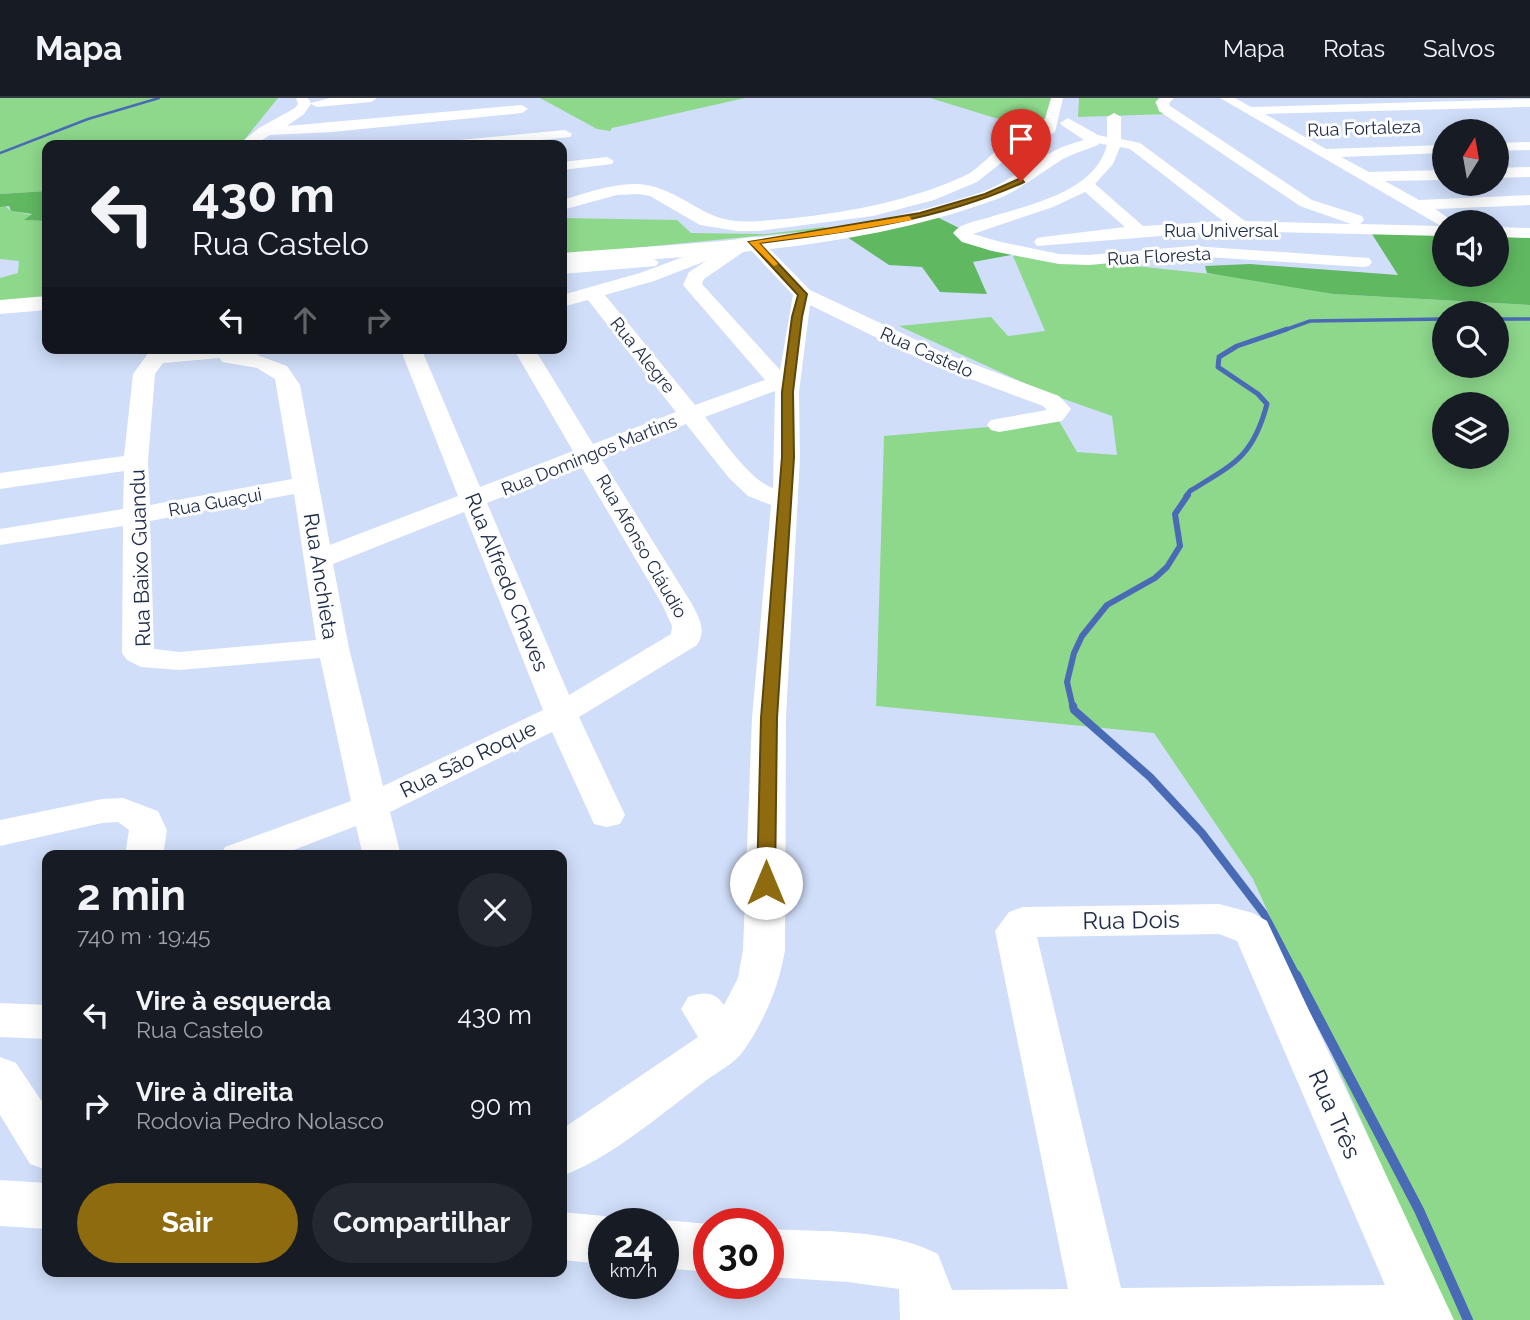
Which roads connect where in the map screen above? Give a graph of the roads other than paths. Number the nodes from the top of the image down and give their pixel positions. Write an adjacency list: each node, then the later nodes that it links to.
1 (302, 98): 11 (street)
2 (370, 98): 8 (street)
3 (505, 98): 11 (street)
4 (1057, 98): 19 (street)
5 (1070, 98): 13 (highway)
6 (1168, 98): 36 (street)
7 (1226, 98): 10 (street)
8 (315, 100): 11 (street)
9 (1530, 103): 10 (street)
10 (1249, 111): 16 (street)
11 (301, 116): 14 (street); 18 (street)
12 (1114, 117): 23 (street)
13 (1068, 122): 19 (highway); 20 (highway)
14 (282, 130): 18 (street); 21 (street)
15 (1310, 130): 16 (street, Rua Fortaleza)
16 (1283, 131): 27 (street)
17 (565, 134): 22 (street)
18 (263, 138)
19 (1044, 138): 20 (highway); 28 (highway); 38 (street)
20 (1088, 138): 23 (street); 28 (highway)
21 (338, 140)
22 (502, 140)
23 (1113, 145): 35 (street); 41 (street)
24 (1530, 146): 25 (street)
25 (1509, 147)
26 (1432, 149): 27 (street)
27 (1324, 153): 34 (street)
28 (1058, 155): 47 (highway)
29 (607, 161): 30 (street)
30 (567, 165)
31 (1530, 172): 32 (street)
32 (1509, 173)
33 (1432, 175): 34 (street)
34 (1367, 177): 39 (street)
35 (1086, 184): 43 (street); 48 (street, Rua Floresta)
36 (1297, 197): 41 (street); 42 (street)
37 (1526, 202): 39 (street)
38 (567, 204)
39 (1413, 205): 40 (street)
40 (1432, 215)
41 (1230, 225): 42 (street, Rua Universal); 43 (street, Rua Universal)
42 (1400, 230): 44 (street, Rua Universal)
43 (1139, 231): 48 (street, Rua Universal)
44 (1432, 231)
45 (1509, 232): 46 (street)
46 (1530, 233)
47 (743, 243): 49 (highway); 51 (street, Rua Castelo); 52 (street)
48 (999, 247): 50 (street, Rua Floresta)
49 (567, 259)
50 (1363, 262)
51 (756, 265): 52 (street); 55 (street, Rua Castelo)
52 (698, 267): 53 (street); 54 (street); 63 (street)
53 (567, 270)
54 (593, 293): 56 (street); 64 (street, Rua Alegre)
55 (803, 294): 63 (street); 65 (street, Rua Castelo)
56 (567, 300)
57 (42, 303): 58 (highway)
58 (0, 307)
59 (195, 354): 67 (street, Rua Baixo Guandu)
60 (214, 354): 69 (street, Rua Anchieta)
61 (413, 354): 71 (street, Rua Alfredo Chaves)
62 (527, 354): 66 (street, Rua Afonso Cláudio)
63 (784, 387): 64 (street, Rua Domingos Martins); 70 (street)
64 (691, 414): 66 (street, Rua Domingos Martins); 70 (street, Rua Alegre)
65 (999, 425)
66 (589, 455): 71 (street, Rua Domingos Martins); 75 (street, Rua Afonso Cláudio)
67 (136, 462): 68 (street); 72 (street, Rua Baixo Guandu)
68 (0, 481)
69 (305, 484): 72 (street, Rua Guaçui); 74 (street, Rua Anchieta)
70 (783, 500): 89 (street)
71 (474, 501): 74 (street, Rua Domingos Martins); 77 (street, Rua Alfredo Chaves)
72 (136, 515): 73 (street, Rua Guaçui); 76 (street, Rua Baixo Guandu)
73 (0, 537)
74 (320, 559): 76 (street, Rua Anchieta)
75 (686, 638): 77 (street, Rua São Roque)
76 (333, 648): 78 (street, Rua Anchieta)
77 (561, 713): 78 (street, Rua São Roque); 79 (street, Rua Alfredo Chaves)
78 (372, 806): 82 (street, Rua São Roque); 83 (street, Rua Anchieta)
79 (607, 815)
80 (0, 833): 81 (street)
81 (145, 850)
82 (255, 850)
83 (381, 850)
84 (1239, 923): 95 (street, Rua Dois); 96 (street, Rua Três)
85 (0, 1020): 86 (street)
86 (42, 1022)
87 (0, 1076): 88 (street)
88 (42, 1141)
89 (567, 1152)
90 (0, 1203): 91 (street)
91 (42, 1206)
92 (567, 1236): 93 (street)
93 (588, 1238)
94 (784, 1254): 97 (street)
95 (1100, 1315): 96 (street); 97 (street)
96 (1425, 1316)
97 (927, 1318)

